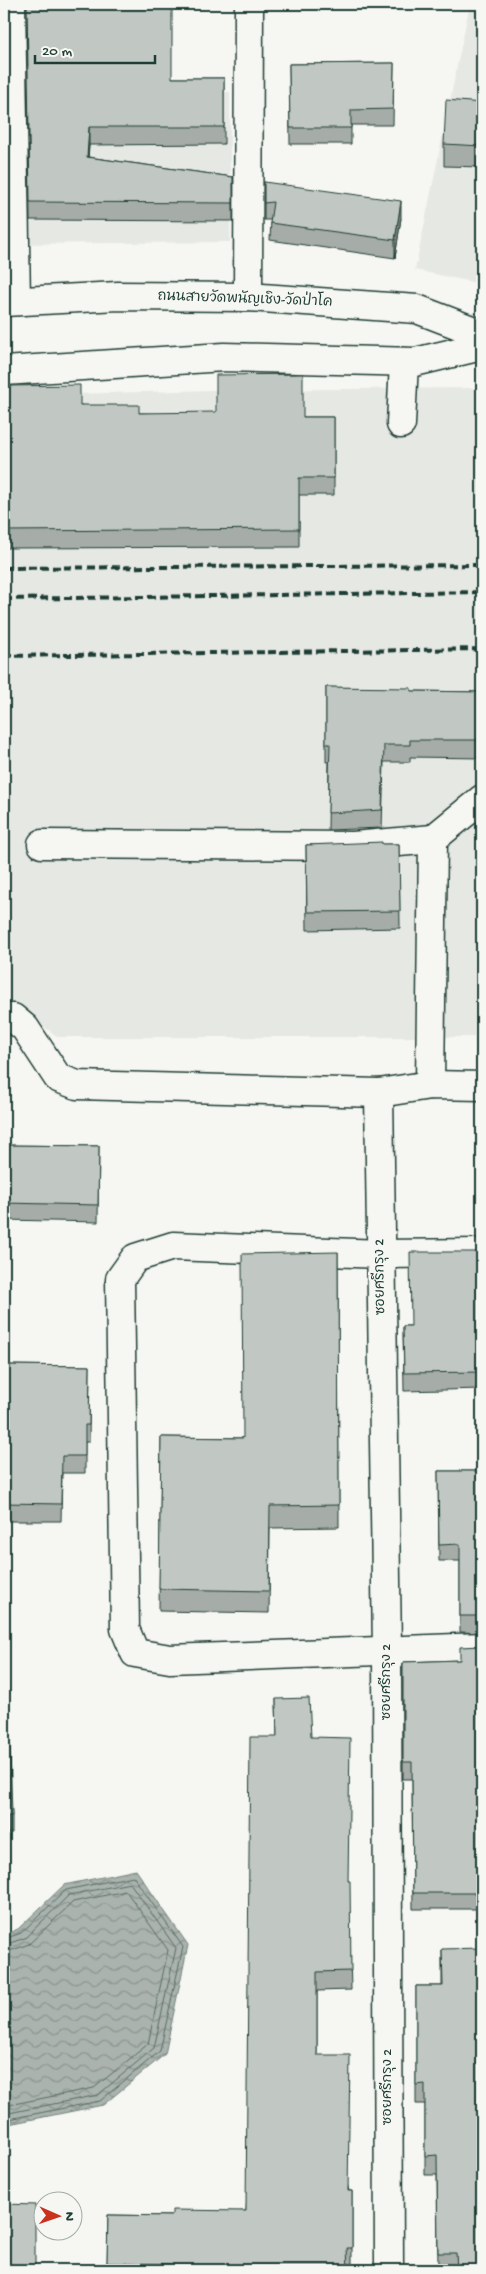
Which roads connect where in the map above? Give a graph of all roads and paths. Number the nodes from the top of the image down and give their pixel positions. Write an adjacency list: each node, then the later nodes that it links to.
1 (11, 4): 4 (street)
2 (249, 4): 3 (street)
3 (248, 297): 4 (street, ถนนสายวัดพนัญเชิง-วัดป่าโค); 5 (street, ถนนสายวัดพนัญเชิง-วัดป่าโค)
4 (10, 302)
5 (482, 334)
6 (482, 346): 7 (street)
7 (404, 362): 8 (street); 9 (street)
8 (4, 371)
9 (401, 424)
10 (482, 799): 11 (street)
11 (433, 839): 12 (street); 14 (street)
12 (42, 844)
13 (4, 1018): 16 (street)
14 (430, 1086): 15 (street); 16 (street)
15 (482, 1086)
16 (379, 1093): 18 (street, ซอยศรีกรุง 2)
17 (482, 1253): 18 (street)
18 (381, 1254): 20 (street, ซอยศรีกรุง 2); 20 (street)
19 (482, 1648): 20 (street)
20 (387, 1650): 21 (street, ซอยศรีกรุง 2)
21 (389, 2270)

